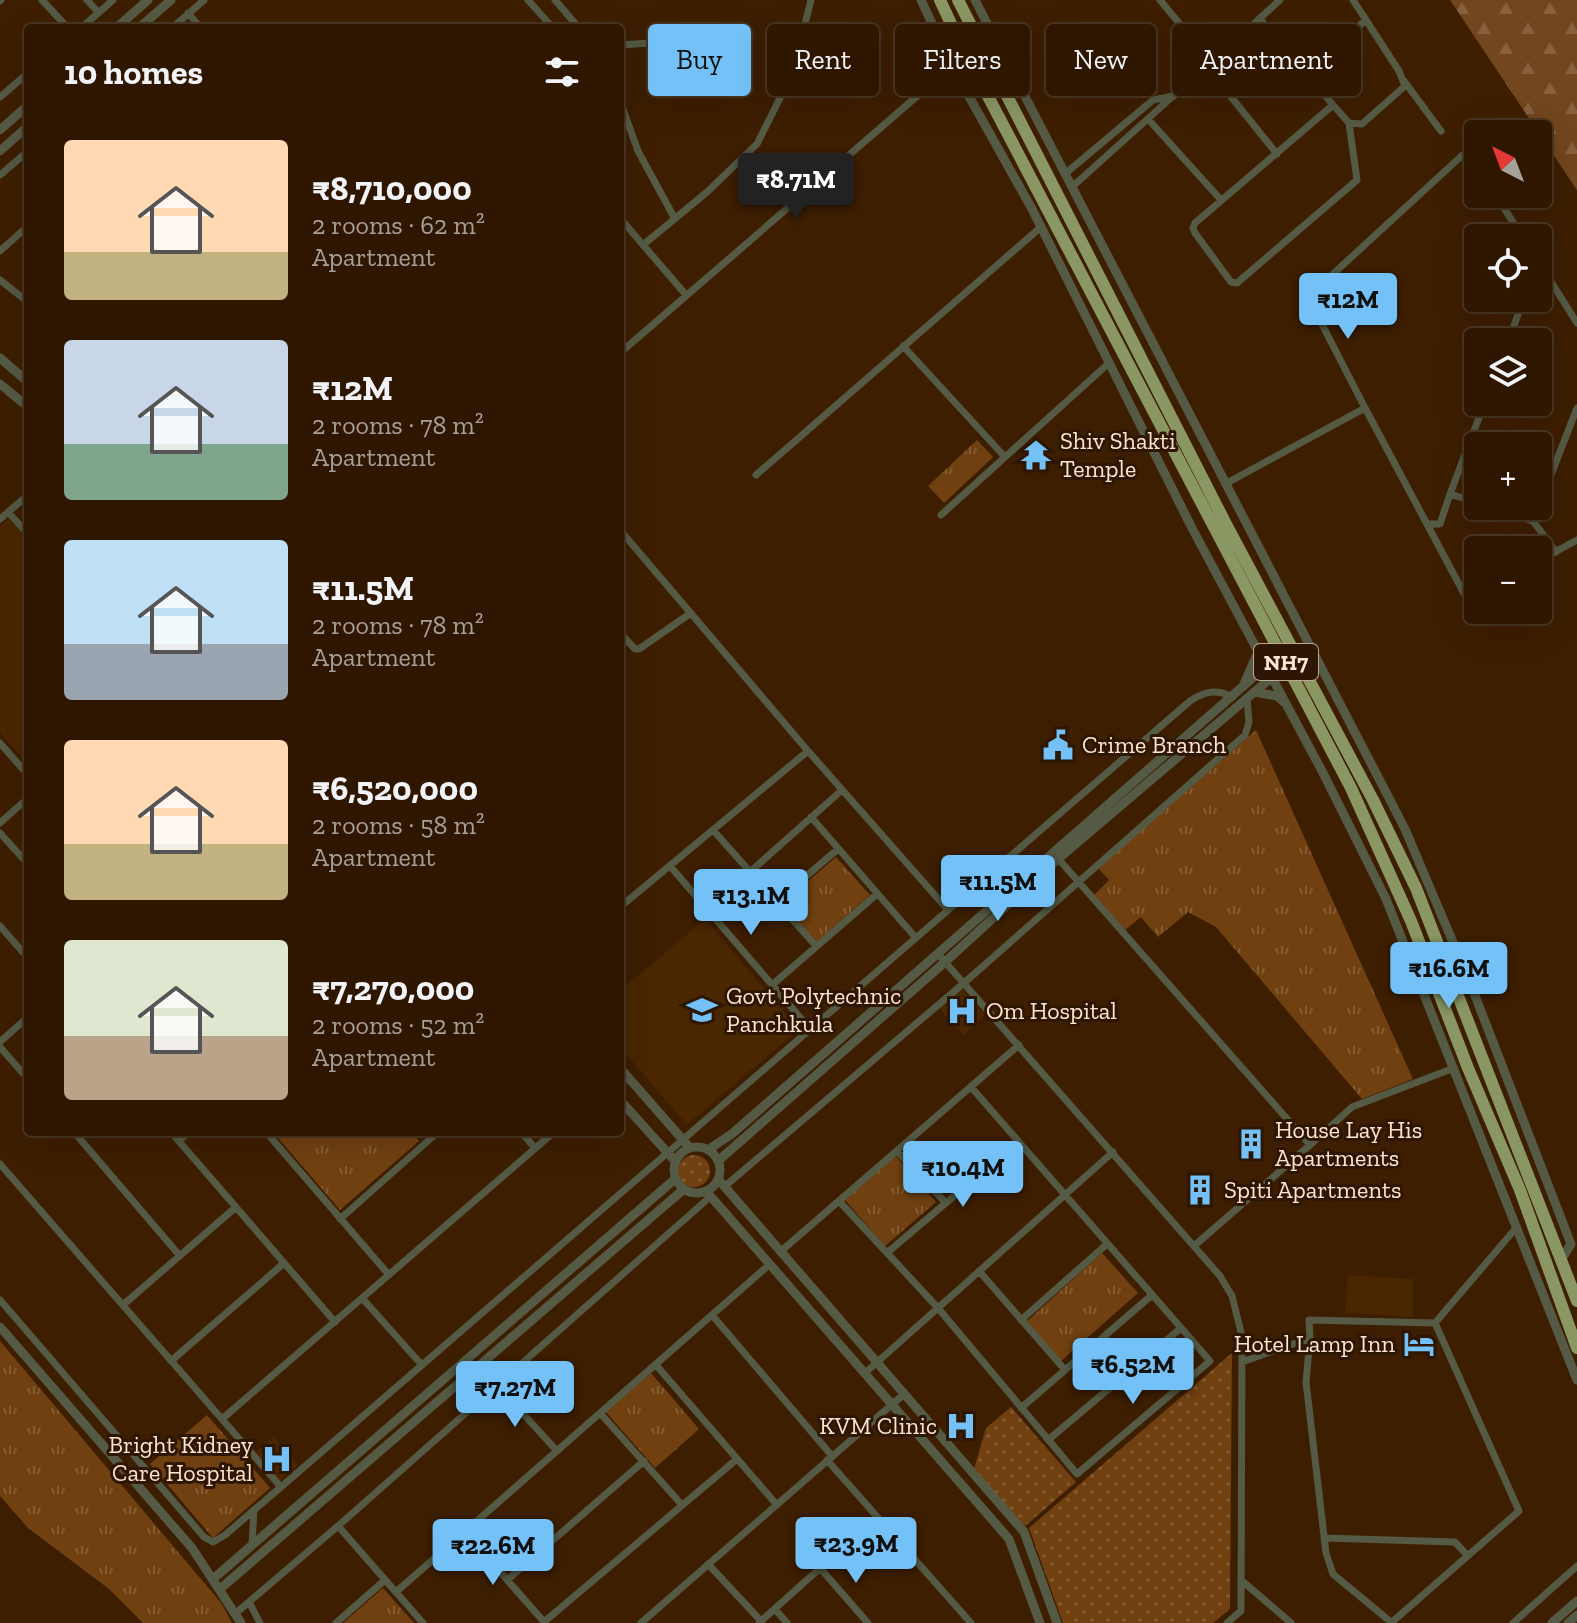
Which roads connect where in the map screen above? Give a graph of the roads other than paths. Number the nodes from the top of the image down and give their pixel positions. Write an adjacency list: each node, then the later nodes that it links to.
1 (42, 0): 21 (street)
2 (87, 0): 17 (street)
3 (113, 0): 17 (street)
4 (148, 0): 23 (street)
5 (171, 0): 24 (street)
6 (204, 0): 18 (street)
7 (528, 0): 27 (street)
8 (555, 0): 28 (street)
9 (811, 0): 60 (street)
10 (921, 0): 29 (street)
11 (940, 0): 102 (highway, NH7)
12 (958, 0): 102 (highway, NH7)
13 (975, 0): 56 (street)
14 (1160, 0): 30 (street)
15 (1353, 0): 20 (street)
16 (1275, 2): 19 (street)
17 (98, 12): 22 (street)
18 (188, 13): 25 (street); 26 (street)
19 (1260, 19): 31 (street); 32 (street)
20 (1366, 20): 33 (street); 37 (street)
21 (64, 24)
22 (85, 24)
23 (121, 24)
24 (144, 24)
25 (176, 24)
26 (198, 24)
27 (549, 24)
28 (576, 24)
29 (932, 24)
30 (1178, 24)
31 (1254, 24)
32 (1264, 24)
33 (1361, 24)
34 (648, 43): 35 (street)
35 (624, 45)
36 (24, 76): 43 (street)
37 (1404, 81): 48 (street); 51 (street)
38 (917, 96): 68 (street)
39 (969, 96): 62 (street)
40 (1174, 96): 47 (street); 56 (street)
41 (1233, 96): 54 (street)
42 (1325, 96): 44 (street)
43 (0, 97)
44 (1333, 105): 48 (street); 54 (street)
45 (24, 109): 49 (street)
46 (624, 112): 60 (street)
47 (1148, 119): 58 (street); 59 (street)
48 (1349, 123): 59 (street)
49 (0, 130)
50 (24, 130): 52 (street)
51 (1441, 131)
52 (0, 151)
53 (24, 154): 57 (street)
54 (1277, 154): 59 (street)
55 (1464, 154): 78 (street)
56 (1066, 173): 58 (street)
57 (0, 175)
58 (1072, 187): 83 (street)
59 (1221, 200)
60 (675, 219): 64 (street)
61 (624, 223): 64 (street)
62 (1041, 227): 71 (street); 74 (street)
63 (24, 231): 65 (street)
64 (643, 245): 68 (street)
65 (0, 251)
66 (0, 280): 69 (street)
67 (1552, 290): 70 (street)
68 (686, 295): 72 (street)
69 (24, 299)
70 (1577, 323)
71 (903, 346): 81 (street); 82 (street)
72 (624, 349)
73 (0, 358): 75 (street)
74 (1109, 363): 81 (street); 101 (street)
75 (24, 379)
76 (0, 384): 77 (street)
77 (24, 404)
78 (1365, 408): 83 (street); 92 (street)
79 (1577, 408): 91 (street)
80 (1480, 416): 84 (street)
81 (1005, 457): 88 (street)
82 (756, 475)
83 (1225, 484): 181 (street)
84 (1450, 494): 86 (street); 92 (street)
85 (24, 498): 87 (street)
86 (1464, 498)
87 (8, 512): 89 (street); 93 (street)
88 (941, 515)
89 (0, 519)
90 (1530, 520): 91 (street)
91 (1533, 521): 96 (street)
92 (1427, 524): 98 (street)
93 (24, 530)
94 (624, 537): 99 (street)
95 (1577, 540): 96 (street)
96 (1556, 552): 97 (street)
97 (1552, 554)
98 (1464, 593)
99 (691, 613): 100 (street); 109 (street)
100 (624, 637)
101 (1258, 652): 103 (street); 105 (street)
102 (1292, 661): 103 (street); 104 (street); 181 (highway, NH7); 200 (highway, NH7)
103 (1265, 667): 104 (street); 105 (street)
104 (1271, 678): 105 (street); 107 (street)
105 (1247, 694): 106 (street); 107 (street); 118 (street); 122 (street)
106 (1233, 697): 118 (street); 126 (street)
107 (1287, 704): 139 (street)
108 (1, 745): 110 (street)
109 (808, 751): 111 (street); 115 (street)
110 (24, 771)
111 (842, 790): 113 (street); 126 (street)
112 (24, 802): 114 (street)
113 (811, 817): 117 (street); 121 (street)
114 (0, 823)
115 (713, 830): 120 (street); 121 (street)
116 (0, 833): 119 (street)
117 (838, 849): 123 (street); 124 (street)
118 (1056, 856): 122 (street); 131 (street); 132 (street)
119 (24, 860)
120 (670, 866): 125 (street); 134 (street)
121 (750, 872): 124 (street)
122 (1078, 881): 133 (street); 156 (street)
123 (877, 894): 128 (street); 129 (street)
124 (776, 902): 129 (street)
125 (624, 904)
126 (948, 910): 128 (street)
127 (2, 931): 130 (street)
128 (916, 938): 136 (street)
129 (816, 946): 134 (street)
130 (24, 954)
131 (938, 954): 132 (street); 159 (street)
132 (945, 962): 133 (street); 164 (street)
133 (964, 983): 138 (street); 167 (street)
134 (772, 985): 136 (street)
135 (24, 1021): 137 (street)
136 (810, 1029): 152 (street)
137 (0, 1044): 141 (street)
138 (1019, 1045): 142 (street); 161 (street)
139 (1454, 1068): 156 (street); 175 (street)
140 (624, 1073): 152 (street)
141 (24, 1074)
142 (971, 1087): 155 (street); 160 (street)
143 (624, 1105): 162 (street)
144 (77, 1136): 180 (street)
145 (175, 1136): 154 (street)
146 (185, 1136): 154 (street)
147 (269, 1136): 174 (street)
148 (424, 1136): 153 (street)
149 (433, 1136): 153 (street)
150 (524, 1136): 157 (street)
151 (549, 1136): 157 (street)
152 (682, 1139): 158 (street); 162 (street)
153 (428, 1140): 174 (street)
154 (179, 1141): 173 (street)
155 (1018, 1142): 170 (street); 172 (street)
156 (1310, 1145): 177 (street)
157 (535, 1148): 185 (street)
158 (690, 1148): 159 (street); 163 (street)
159 (708, 1150): 164 (street)
160 (897, 1151): 171 (street); 172 (street)
161 (1113, 1152): 170 (street); 177 (street)
162 (667, 1153): 163 (street); 204 (street)
163 (675, 1161): 166 (street)
164 (718, 1161): 167 (street)
165 (0, 1164): 191 (street)
166 (675, 1179): 168 (street); 229 (street)
167 (721, 1183): 169 (street); 178 (street)
168 (684, 1189): 169 (street); 239 (street)
169 (708, 1194): 183 (street); 209 (street)
170 (1065, 1195): 176 (street); 184 (street)
171 (839, 1201): 178 (street); 179 (street)
172 (946, 1203): 179 (street)
173 (236, 1207): 180 (street); 182 (street)
174 (340, 1219): 185 (street)
175 (1516, 1228): 196 (street); 208 (street)
176 (1107, 1244): 187 (street); 194 (street)
177 (1194, 1246): 202 (street)
178 (780, 1252): 203 (street)
179 (888, 1252): 192 (street)
180 (180, 1256): 191 (street)
181 (1561, 1260): 186 (highway, NH7)
182 (284, 1263): 195 (street); 201 (street)
183 (770, 1264): 193 (street); 207 (street)
184 (979, 1271): 192 (street); 194 (street)
185 (389, 1275): 188 (street)
186 (1572, 1276): 190 (highway, NH7)
187 (1152, 1295): 198 (street); 206 (street)
188 (362, 1298): 195 (street); 204 (street)
189 (0, 1300): 225 (street)
190 (1577, 1301)
191 (123, 1305): 201 (street)
192 (938, 1308): 203 (street); 212 (street)
193 (712, 1315): 205 (street); 217 (street)
194 (1021, 1320): 206 (street)
195 (335, 1322): 214 (street)
196 (1435, 1323): 199 (street); 231 (street)
197 (0, 1327): 230 (street)
198 (1181, 1328): 215 (street); 215 (street)
199 (1310, 1338): 202 (street); 228 (street)
200 (1577, 1348)
201 (171, 1361): 214 (street)
202 (1242, 1362): 238 (street)
203 (877, 1363): 207 (street); 210 (street)
204 (421, 1364): 220 (street)
205 (656, 1365): 213 (street); 218 (street)
206 (1065, 1370): 212 (street)
207 (865, 1373): 211 (street)
208 (1577, 1380)
209 (497, 1385): 216 (street); 226 (street)
210 (904, 1394): 211 (street); 256 (street)
211 (892, 1404): 217 (street); 255 (street)
212 (1021, 1408): 215 (street)
213 (600, 1413): 216 (street); 219 (street)
214 (222, 1419): 220 (street)
215 (1048, 1440)
216 (557, 1451): 227 (street)
217 (830, 1458): 222 (street); 224 (street)
218 (737, 1459): 221 (street); 222 (street)
219 (644, 1461): 221 (street); 237 (street)
220 (281, 1487): 223 (street)
221 (682, 1505): 250 (street)
222 (777, 1505): 232 (street)
223 (254, 1510): 225 (street); 229 (street)
224 (877, 1517): 234 (street); 254 (street)
225 (194, 1524): 230 (street)
226 (338, 1526): 236 (street); 242 (street)
227 (465, 1532): 237 (street); 240 (street)
228 (1324, 1538): 231 (street); 259 (street)
229 (252, 1545): 235 (street)
230 (192, 1548): 235 (street)
231 (1468, 1556): 259 (street)
232 (708, 1564): 246 (street); 251 (street)
233 (1577, 1566): 260 (street)
234 (820, 1568): 243 (street); 253 (street)
235 (213, 1579): 239 (street)
236 (385, 1580): 240 (street); 248 (street)
237 (507, 1580): 250 (street)
238 (1241, 1580): 257 (street); 258 (street)
239 (220, 1589): 245 (street)
240 (396, 1592): 249 (street)
241 (1577, 1601): 261 (street)
242 (249, 1602): 245 (street); 247 (street)
243 (775, 1609): 246 (street); 252 (street)
244 (1577, 1615): 262 (street)
245 (238, 1618)
246 (760, 1622)
247 (260, 1623)
248 (336, 1623)
249 (423, 1623)
250 (544, 1623)
251 (641, 1623)
252 (787, 1623)
253 (868, 1623)
254 (971, 1623)
255 (1040, 1623)
256 (1057, 1623)
257 (1227, 1623)
258 (1291, 1623)
259 (1392, 1623)
260 (1513, 1623)
261 (1552, 1623)
262 (1568, 1623)

